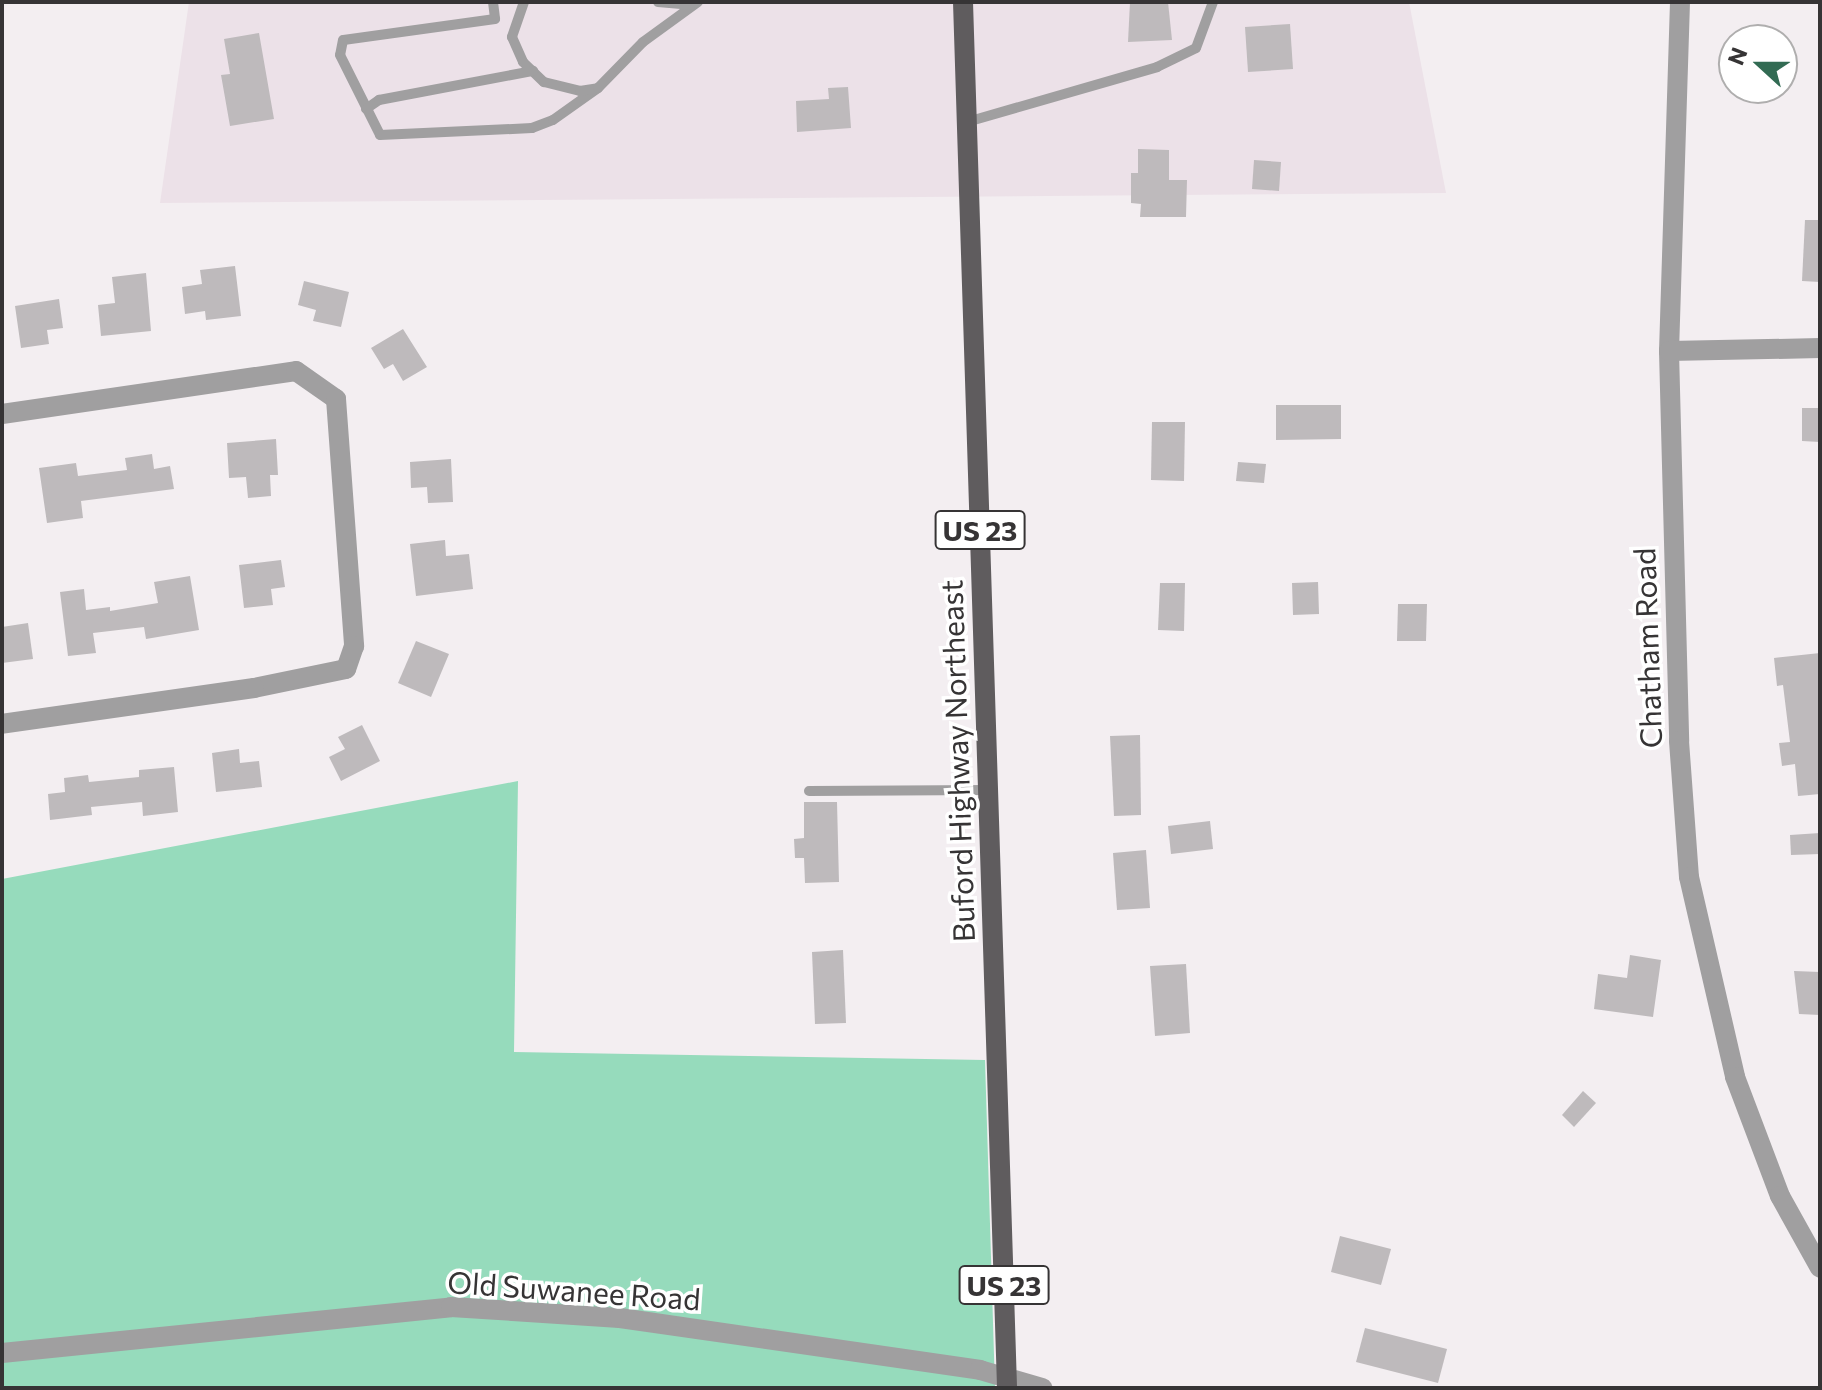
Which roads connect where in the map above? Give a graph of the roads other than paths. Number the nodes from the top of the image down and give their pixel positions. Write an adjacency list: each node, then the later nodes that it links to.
1 (493, 2): 8 (lane)
2 (524, 2): 9 (lane)
3 (658, 2): 7 (lane)
4 (963, 2): 13 (main road, Buford Highway Northeast / US 23)
5 (1213, 2): 13 (lane)
6 (1680, 2): 15 (street, Chatham Road)
7 (694, 4): 11 (lane)
8 (495, 19): 9 (lane); 12 (lane)
9 (517, 22): 10 (lane)
10 (533, 71): 11 (lane); 12 (lane)
11 (598, 88): 12 (lane)
12 (366, 109)
13 (967, 122): 18 (main road, Buford Highway Northeast / US 23)
14 (1820, 348): 15 (street)
15 (1669, 351): 20 (street, Chatham Road)
16 (2, 414): 17 (street)
17 (2, 724)
18 (988, 790): 19 (lane); 22 (main road, Buford Highway Northeast / US 23)
19 (809, 791)
20 (1820, 1268)
21 (2, 1353): 22 (street, Old Suwanee Road)
22 (1007, 1381): 23 (street, Old Suwanee Road)
23 (1042, 1388)

